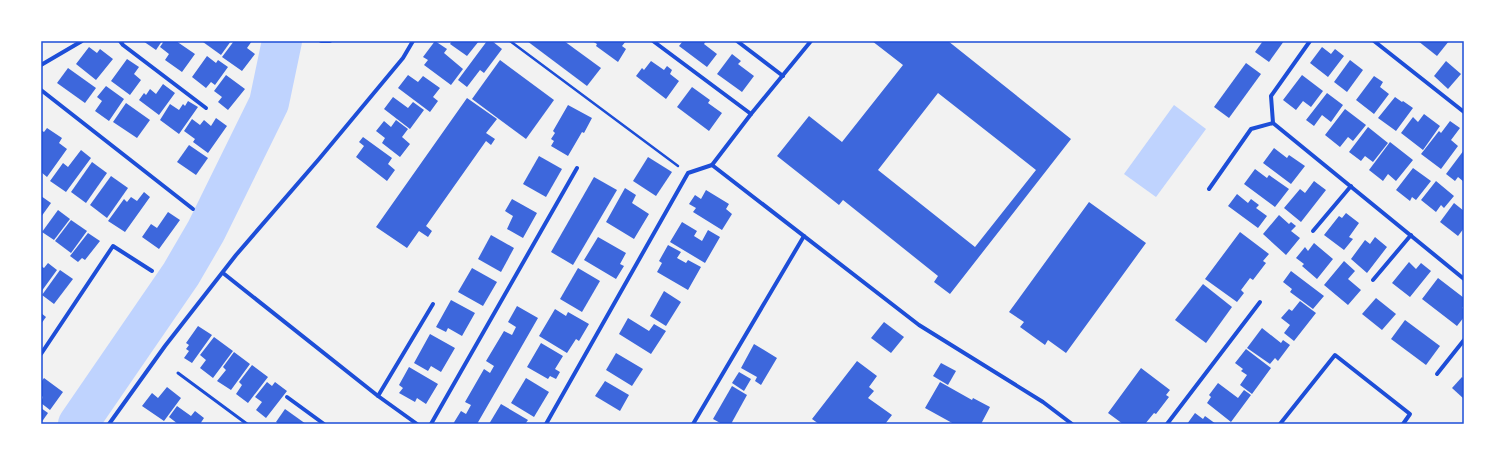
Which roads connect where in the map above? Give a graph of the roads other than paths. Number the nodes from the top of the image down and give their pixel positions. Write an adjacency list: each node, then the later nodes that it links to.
1 (82, 41): 11 (street)
2 (120, 41): 14 (street)
3 (321, 41): 4 (street)
4 (330, 41)
5 (413, 41): 27 (street)
6 (653, 41): 16 (street)
7 (737, 41): 12 (street)
8 (811, 41): 12 (street)
9 (1310, 41): 17 (street)
10 (1374, 41): 15 (street)
11 (41, 65)
12 (783, 76): 16 (street)
13 (41, 90): 22 (street)
14 (206, 108)
15 (1464, 112)
16 (751, 114): 18 (street)
17 (1273, 123): 20 (street); 21 (street)
18 (712, 165): 25 (street); 43 (street)
19 (577, 168): 42 (street)
20 (1351, 186): 23 (street); 24 (street)
21 (1209, 189)
22 (193, 209)
23 (1313, 231)
24 (1410, 235): 28 (street); 29 (street)
25 (804, 236): 44 (street); 45 (street)
26 (152, 272): 33 (street)
27 (223, 273): 36 (street); 38 (street)
28 (1464, 279)
29 (1373, 280)
30 (1260, 302): 46 (street)
31 (433, 304): 36 (street)
32 (1464, 340): 35 (street)
33 (41, 354)
34 (178, 373): 39 (lane)
35 (1437, 374)
36 (378, 396): 41 (street)
37 (287, 397): 40 (street)
38 (109, 424)
39 (247, 424)
40 (324, 424)
41 (417, 424)
42 (430, 424)
43 (546, 424)
44 (693, 424)
45 (1072, 424)
46 (1167, 424)
47 (1280, 424): 48 (street)
48 (1403, 424)

